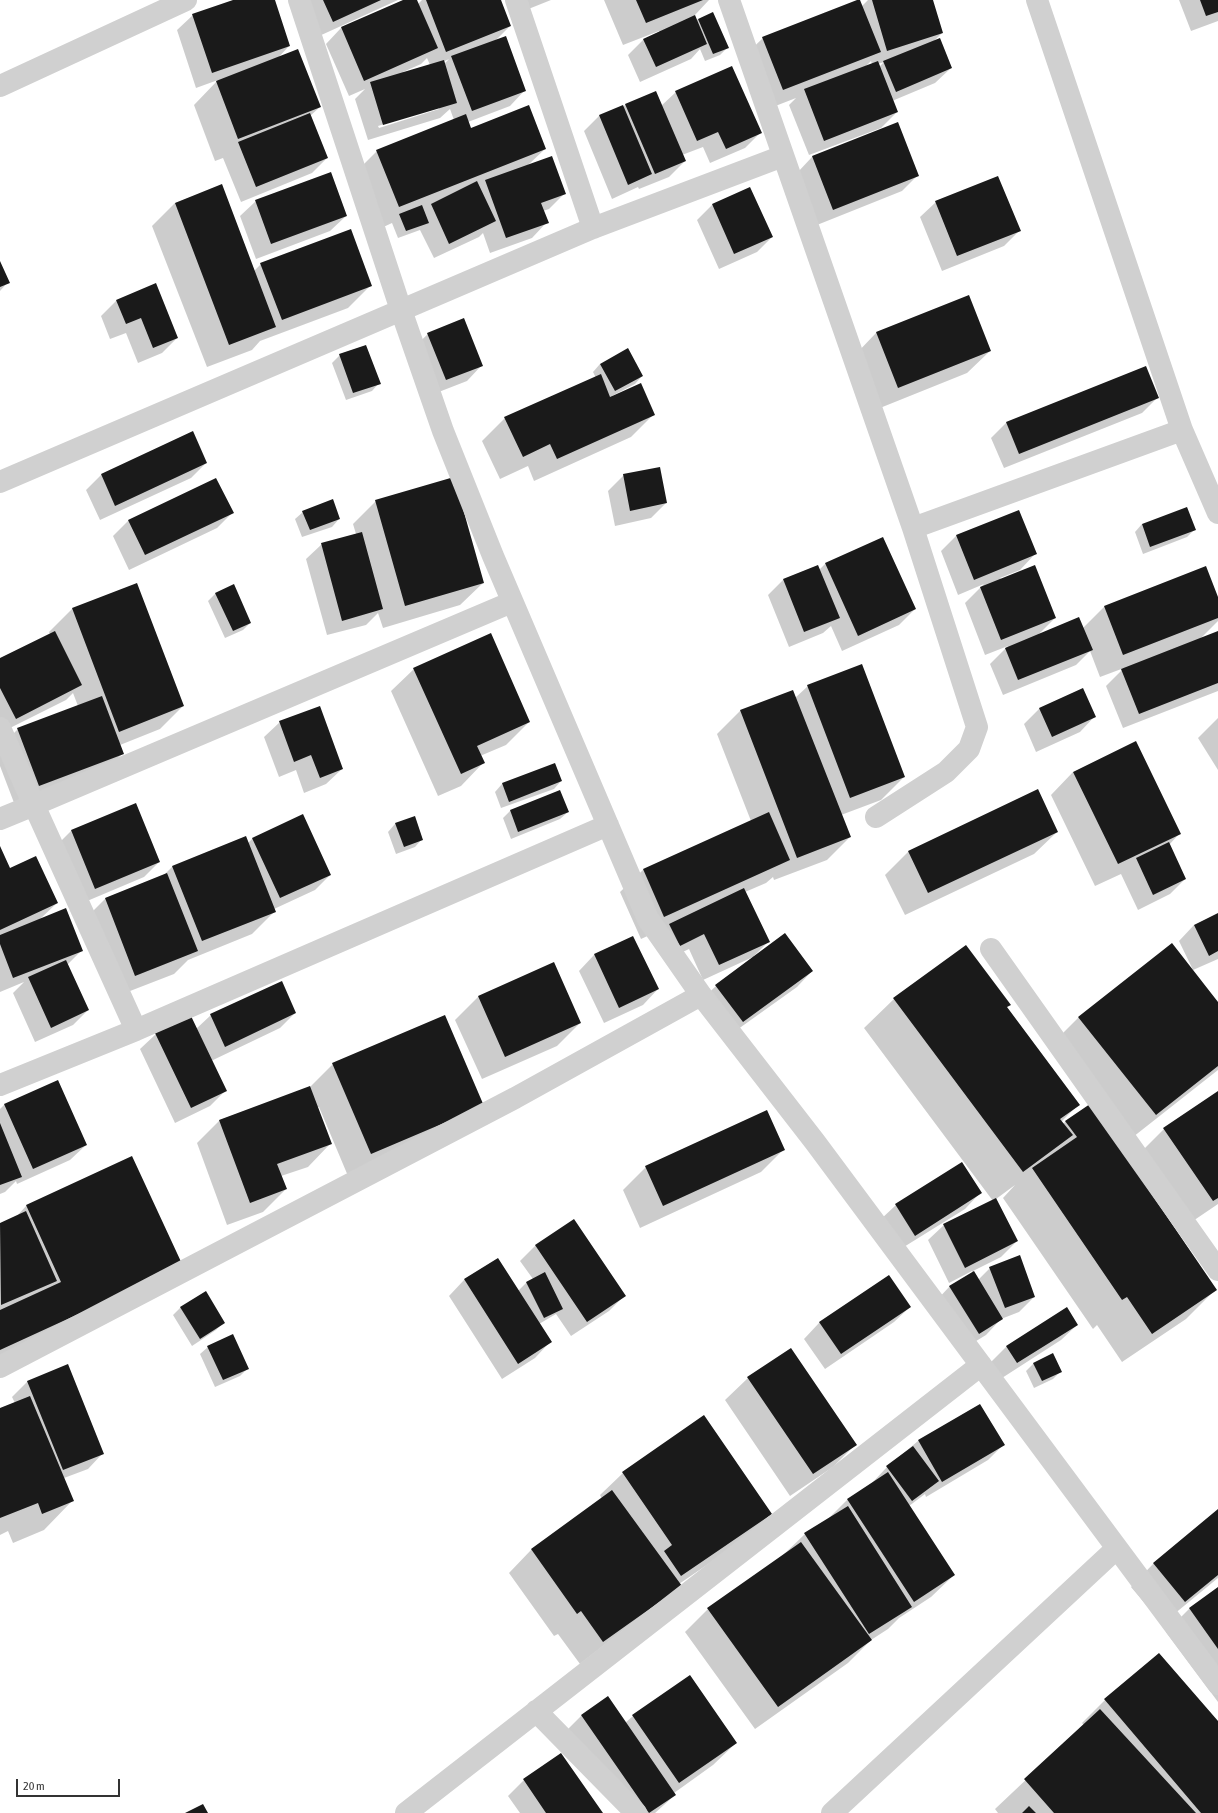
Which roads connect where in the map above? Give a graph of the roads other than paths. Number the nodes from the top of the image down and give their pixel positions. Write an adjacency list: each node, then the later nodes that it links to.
1 (186, 0): 6 (street)
2 (298, 0): 9 (street)
3 (516, 0): 8 (street)
4 (729, 0): 7 (street)
5 (1037, 0): 10 (street)
6 (0, 86)
7 (783, 156): 8 (street); 13 (street)
8 (593, 228): 9 (street)
9 (401, 310): 11 (street); 14 (street)
10 (1182, 430): 12 (street); 13 (street)
11 (0, 482)
12 (1218, 513)
13 (914, 528): 17 (street)
14 (512, 602): 16 (street); 19 (street)
15 (0, 728): 16 (street)
16 (34, 805): 18 (street); 22 (street)
17 (876, 817)
18 (0, 819)
19 (608, 825): 21 (street); 22 (street)
20 (991, 949): 24 (street)
21 (702, 994): 25 (street); 26 (street)
22 (136, 1030): 23 (street)
23 (0, 1085)
24 (1218, 1270)
25 (981, 1365): 27 (street); 29 (street)
26 (0, 1367)
27 (1117, 1548): 28 (street); 32 (street)
28 (1218, 1684)
29 (536, 1712): 30 (street); 31 (street)
30 (406, 1813)
31 (636, 1813)
32 (832, 1813)

